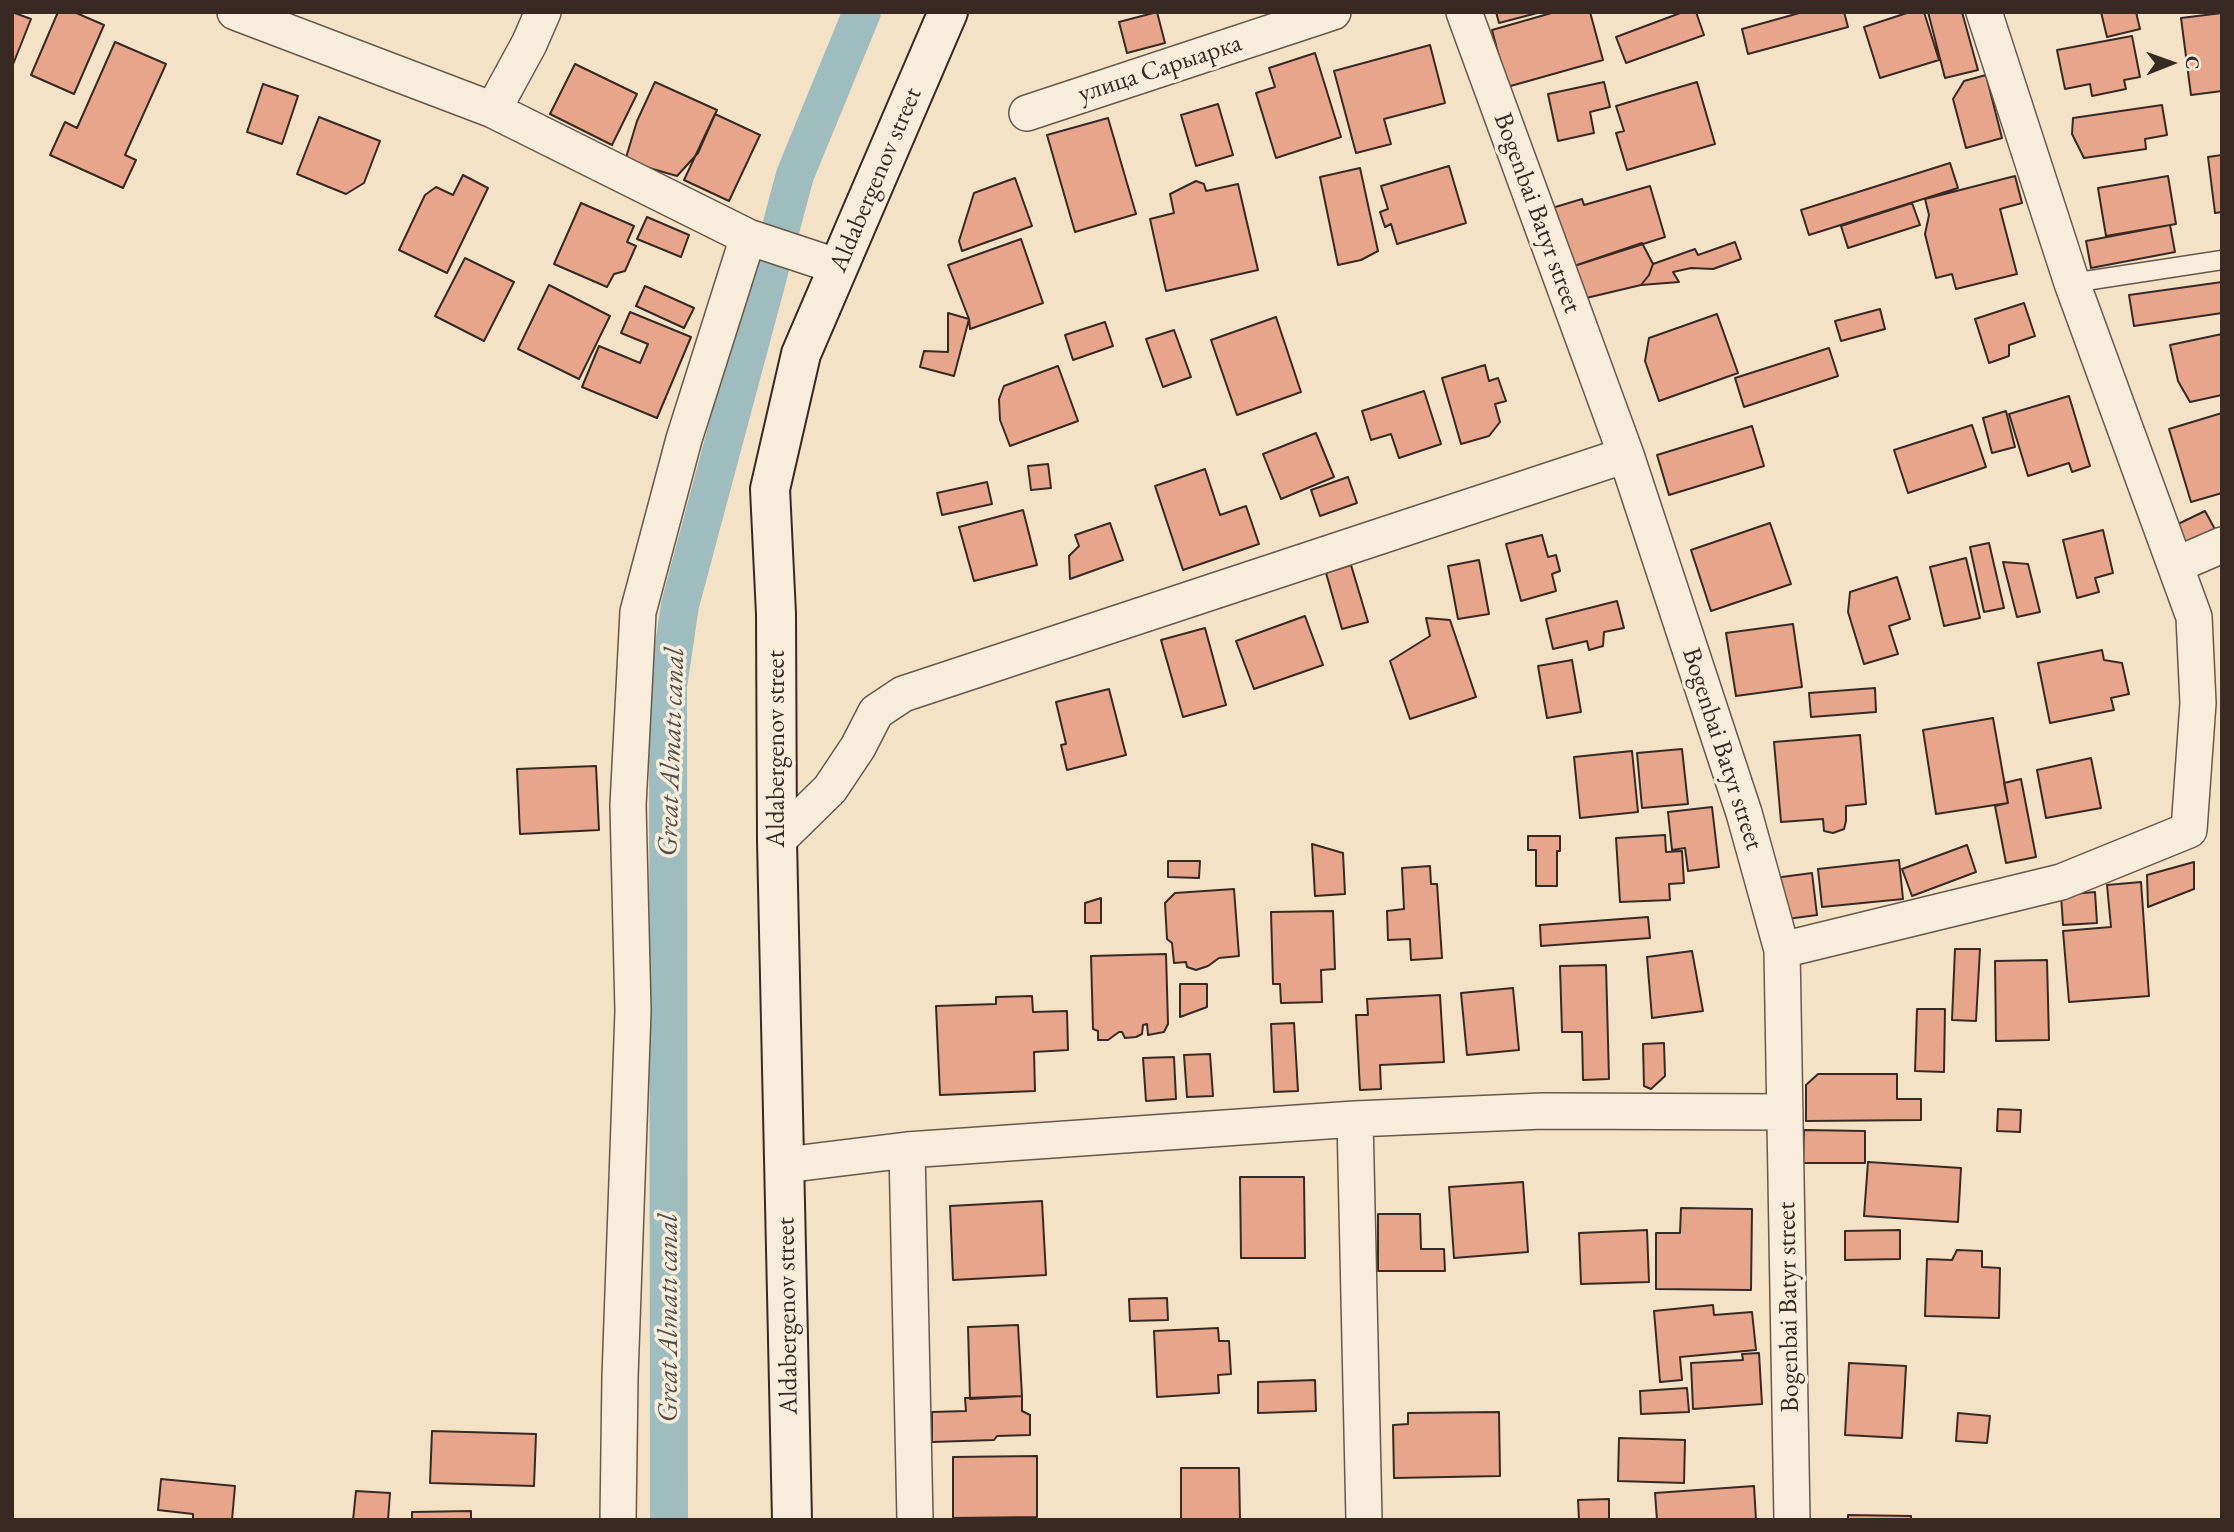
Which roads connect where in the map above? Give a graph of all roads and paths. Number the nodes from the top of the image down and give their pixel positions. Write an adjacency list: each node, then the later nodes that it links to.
1 (235, 12): 7 (street)
2 (543, 12): 7 (street)
3 (948, 12): 11 (main road, Aldabergenov street)
4 (1333, 12): 8 (street, улица Сарыарка)
5 (1464, 12): 13 (street, Bogenbai Batyr street)
6 (1984, 12): 12 (street)
7 (493, 110): 9 (street)
8 (1027, 113)
9 (748, 237): 11 (street); 22 (street)
10 (2222, 260): 12 (lane)
11 (839, 267): 16 (main road, Aldabergenov street)
12 (2072, 283): 15 (street)
13 (1626, 455): 16 (street); 17 (street, Bogenbai Batyr street)
14 (2222, 545): 15 (street)
15 (2176, 565): 17 (street)
16 (777, 841): 21 (main road, Aldabergenov street)
17 (1782, 950): 18 (street, Bogenbai Batyr street)
18 (1785, 1112): 19 (street); 26 (street, Bogenbai Batyr street)
19 (1355, 1119): 20 (street); 25 (street)
20 (907, 1150): 21 (street); 24 (street)
21 (785, 1165): 23 (main road, Aldabergenov street)
22 (618, 1520)
23 (792, 1520)
24 (915, 1520)
25 (1364, 1520)
26 (1792, 1520)

